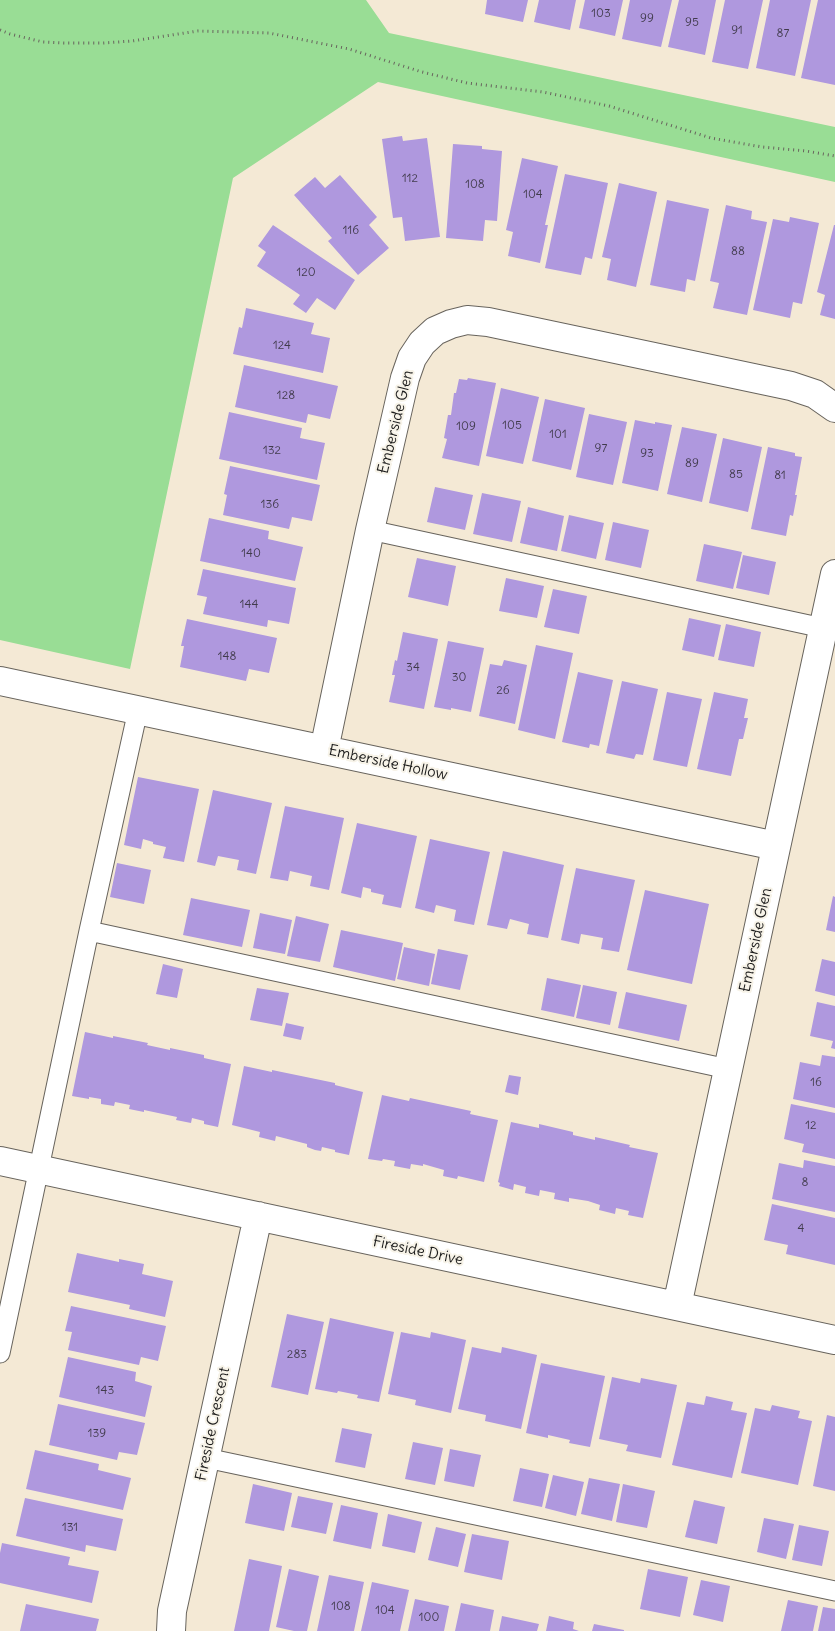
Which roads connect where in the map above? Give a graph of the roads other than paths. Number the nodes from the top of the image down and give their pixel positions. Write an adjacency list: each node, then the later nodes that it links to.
1 (835, 408): 2 (street, Emberside Glen)
2 (370, 530): 4 (lane); 7 (street, Emberside Glen)
3 (835, 574): 4 (street, Emberside Glen)
4 (823, 628): 8 (street, Emberside Glen)
5 (0, 681): 6 (street, Emberside Hollow)
6 (138, 710): 7 (street, Emberside Hollow); 9 (lane)
7 (324, 750): 8 (street, Emberside Hollow)
8 (776, 846): 10 (street, Emberside Glen)
9 (89, 931): 10 (lane); 12 (lane)
10 (728, 1069): 14 (street, Emberside Glen)
11 (0, 1161): 12 (street, Fireside Drive)
12 (39, 1170): 13 (street, Fireside Drive); 16 (lane)
13 (258, 1216): 14 (street, Fireside Drive); 17 (street, Fireside Crescent)
14 (677, 1306): 15 (street, Fireside Drive)
15 (835, 1340)
16 (0, 1353)
17 (206, 1458): 18 (lane); 19 (street, Fireside Crescent)
18 (835, 1591)
19 (170, 1631)

